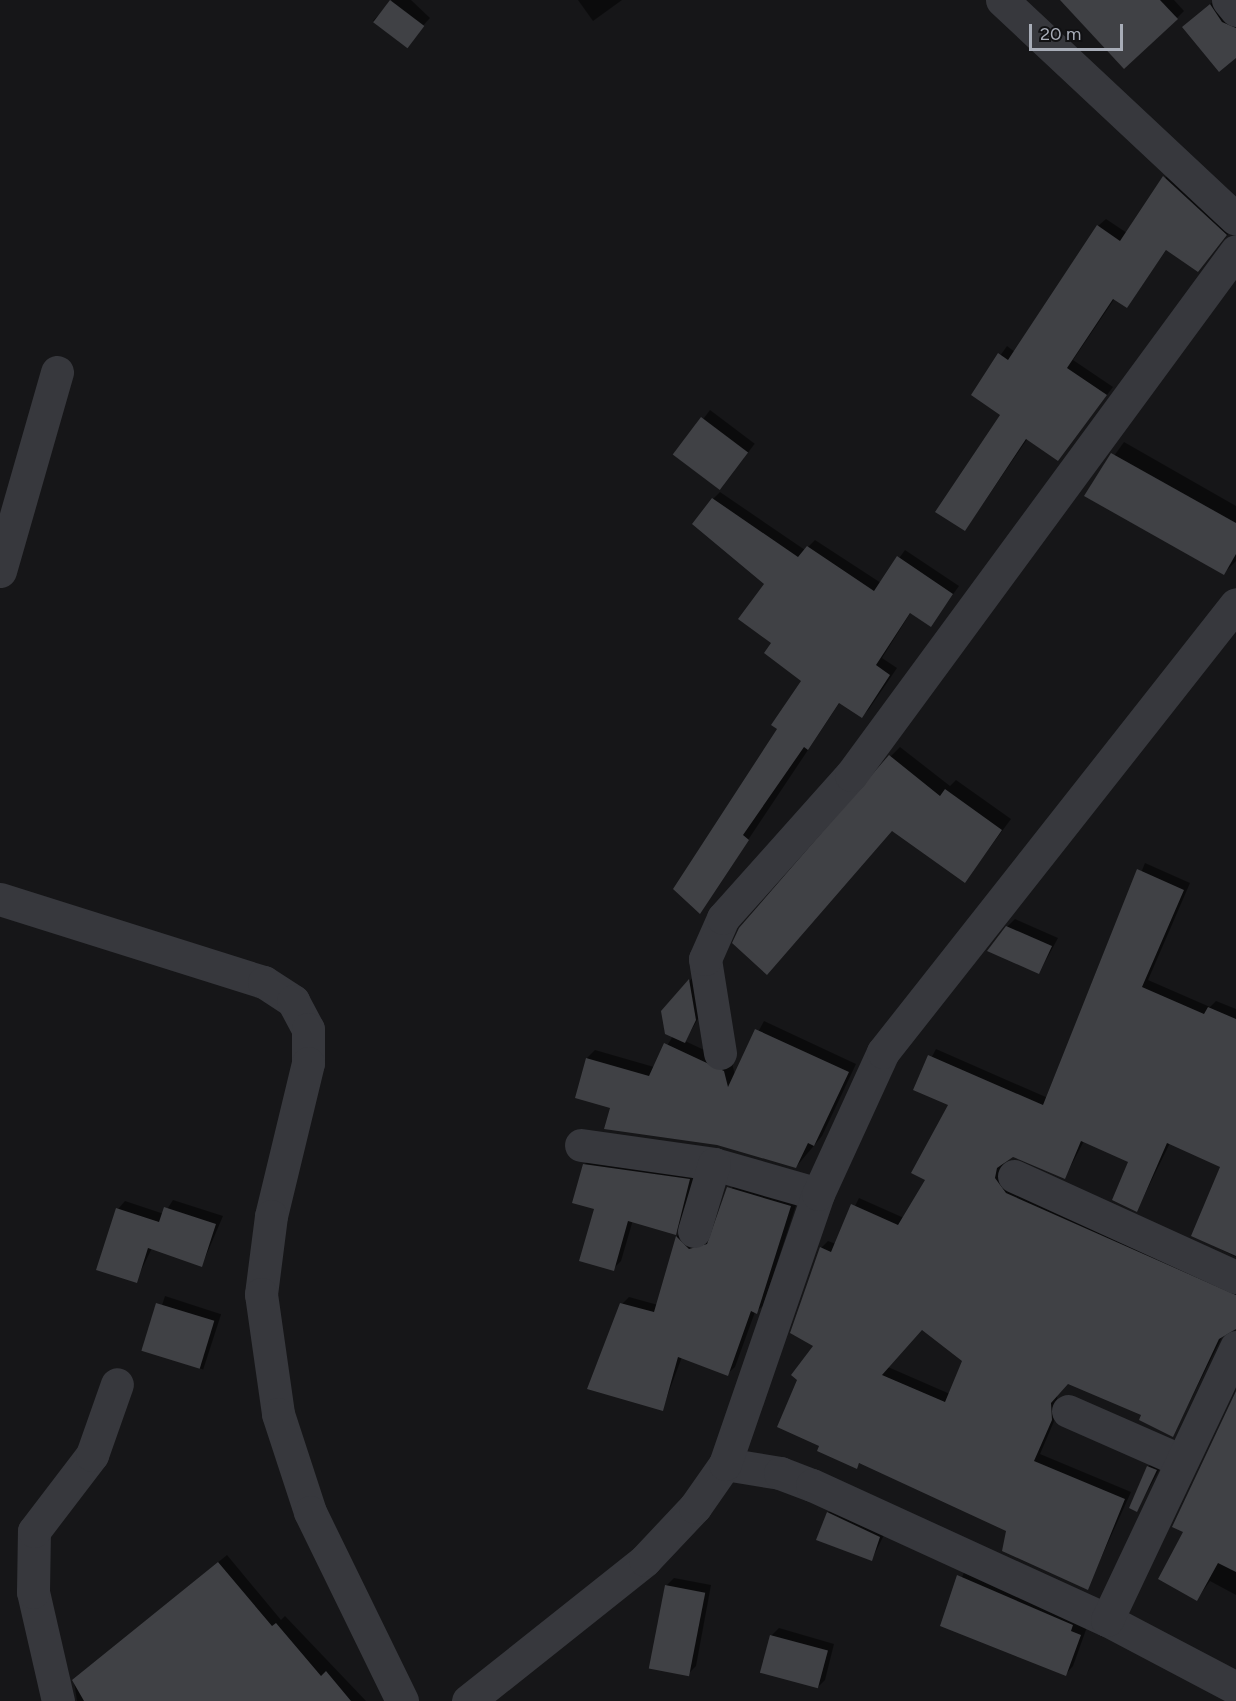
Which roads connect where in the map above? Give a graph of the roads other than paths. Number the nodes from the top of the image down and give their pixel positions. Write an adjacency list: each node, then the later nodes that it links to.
1 (1002, 0): 4 (street)
2 (1228, 0): 3 (street)
3 (1236, 10)
4 (1236, 219)
5 (1236, 250): 10 (street)
6 (57, 372): 7 (street)
7 (0, 571)
8 (1236, 604): 14 (street)
9 (0, 899): 25 (street)
10 (720, 1053)
11 (581, 1144): 12 (street)
12 (714, 1164): 14 (street); 15 (street)
13 (1014, 1176): 16 (street)
14 (818, 1194): 21 (street)
15 (694, 1231)
16 (1236, 1277)
17 (1236, 1347): 20 (street)
18 (117, 1384): 24 (street)
19 (1068, 1411): 20 (street)
20 (1182, 1461): 22 (street)
21 (725, 1464): 22 (street); 26 (street)
22 (1107, 1620): 23 (street)
23 (1236, 1688)
24 (58, 1701)
25 (402, 1701)
26 (468, 1701)

